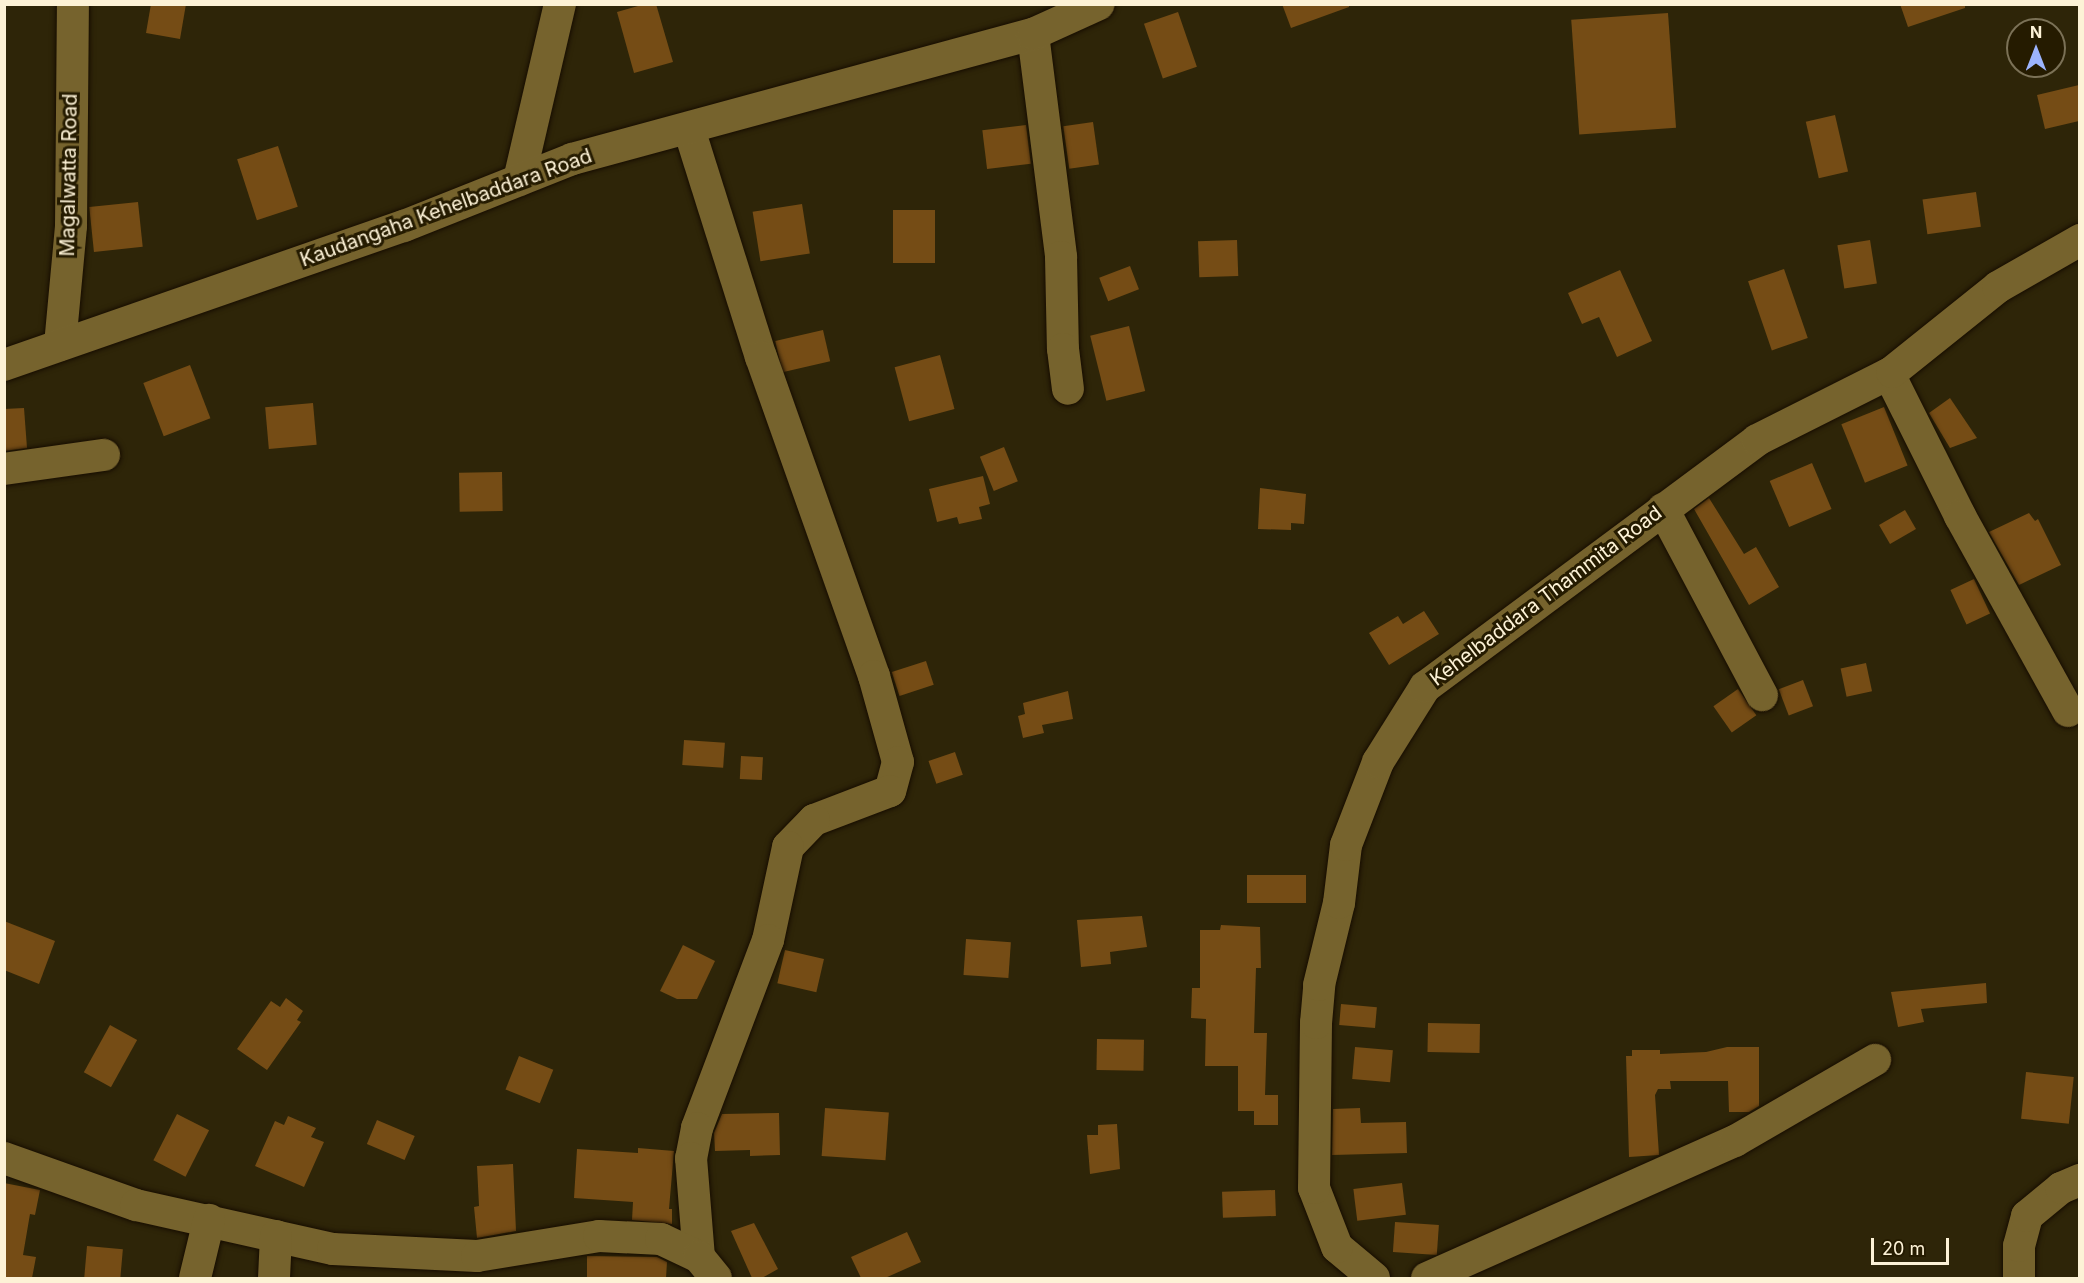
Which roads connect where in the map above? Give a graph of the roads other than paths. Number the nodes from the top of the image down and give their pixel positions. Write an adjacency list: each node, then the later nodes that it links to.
1 (73, 4): 8 (street, Magalwatta Road)
2 (560, 4): 6 (street)
3 (1099, 4): 4 (street, Kaudangaha Kehelbaddara Road)
4 (1033, 34): 5 (street, Kaudangaha Kehelbaddara Road); 11 (street)
5 (689, 129): 6 (street, Kaudangaha Kehelbaddara Road); 22 (street)
6 (519, 180): 8 (street, Kaudangaha Kehelbaddara Road)
7 (2079, 240): 10 (street, Kehelbaddara Thammita Road)
8 (60, 345): 9 (street, Kaudangaha Kehelbaddara Road)
9 (4, 365)
10 (1889, 374): 14 (street, Kehelbaddara Thammita Road); 16 (street)
11 (1068, 389)
12 (104, 455): 13 (street)
13 (4, 469)
14 (1663, 509): 15 (street); 25 (street, Kehelbaddara Thammita Road)
15 (1762, 695)
16 (2068, 711)
17 (1875, 1060): 26 (street)
18 (4, 1158): 20 (street)
19 (2079, 1180): 27 (street)
20 (209, 1220): 21 (street); 23 (street)
21 (276, 1236): 22 (street); 24 (street)
22 (708, 1268)
23 (195, 1278)
24 (274, 1278)
25 (1374, 1278)
26 (1427, 1278)
27 (2019, 1278)

